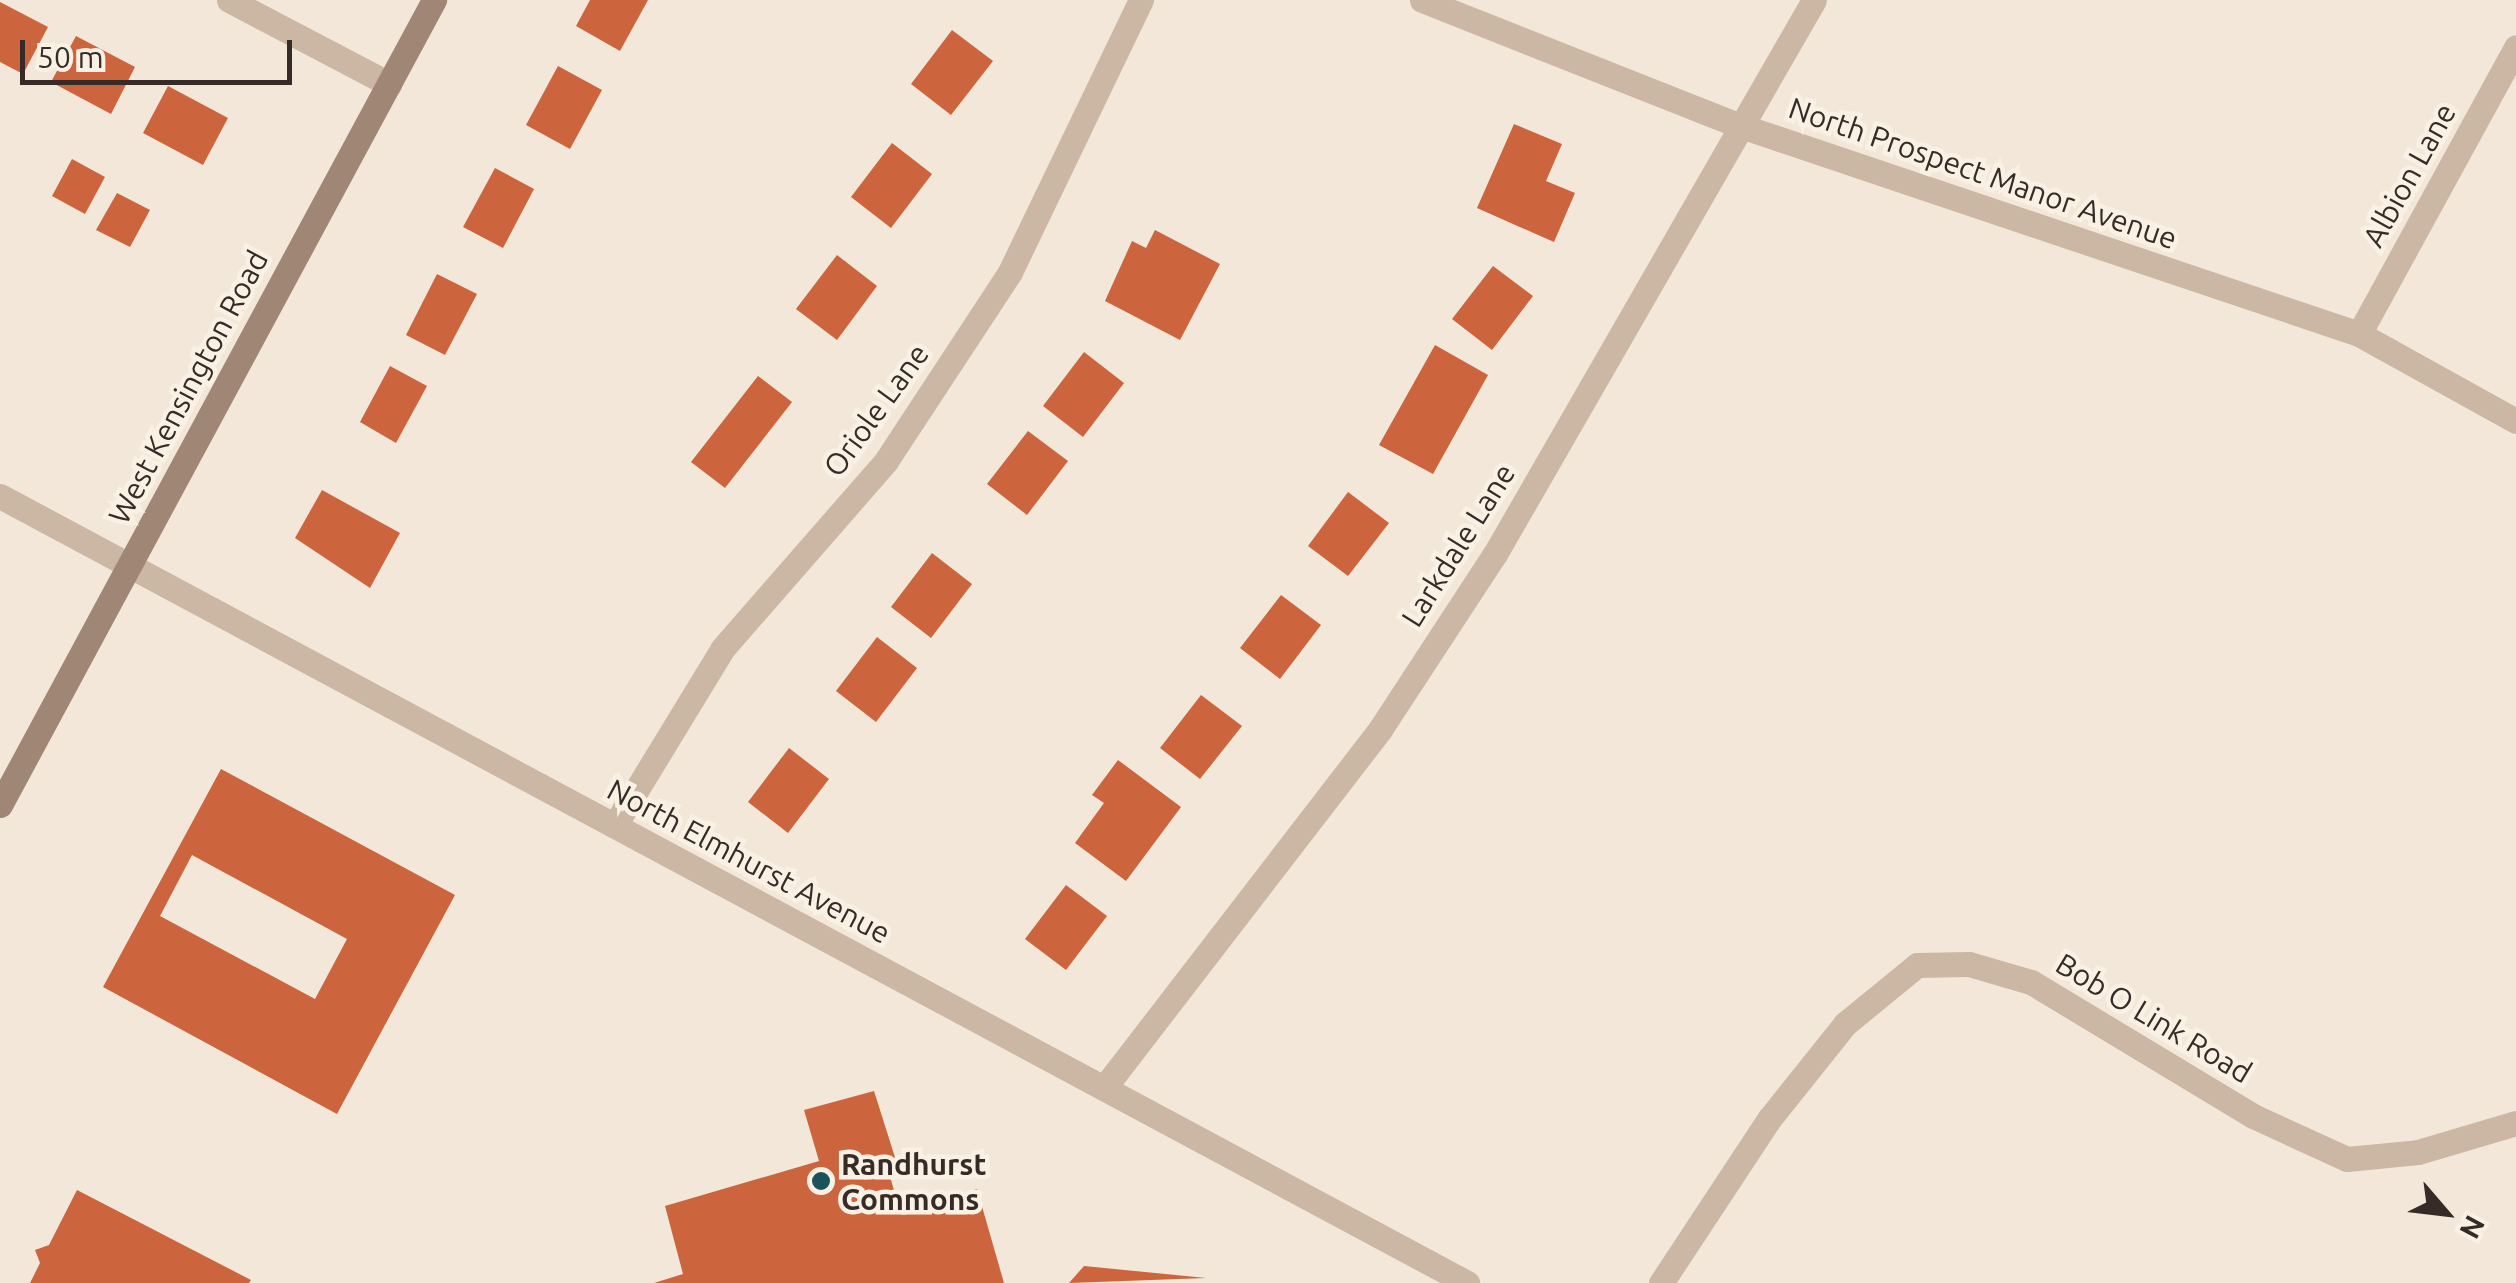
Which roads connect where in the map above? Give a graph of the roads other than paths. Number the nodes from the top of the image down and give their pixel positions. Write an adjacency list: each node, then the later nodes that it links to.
1 (229, 0): 7 (street)
2 (434, 0): 7 (main road, West Kensington Road)
3 (1141, 0): 14 (street, Oriole Lane)
4 (1422, 0): 8 (street, North Prospect Manor Avenue)
5 (1814, 0): 8 (street, Larkdale Lane)
6 (2516, 47): 9 (street, Albion Lane)
7 (388, 84): 12 (main road, West Kensington Road)
8 (1738, 125): 9 (street, North Prospect Manor Avenue); 15 (street, Larkdale Lane)
9 (2359, 334): 10 (street, North Prospect Manor Avenue)
10 (2516, 421)
11 (0, 496): 12 (street, North Elmhurst Avenue)
12 (130, 565): 13 (main road, West Kensington Road); 14 (street, North Elmhurst Avenue)
13 (0, 805)
14 (615, 826): 15 (street, North Elmhurst Avenue)
15 (1104, 1088): 17 (street, North Elmhurst Avenue)
16 (2516, 1124): 18 (street, Bob O Link Road)
17 (1467, 1283)
18 (1661, 1283)

